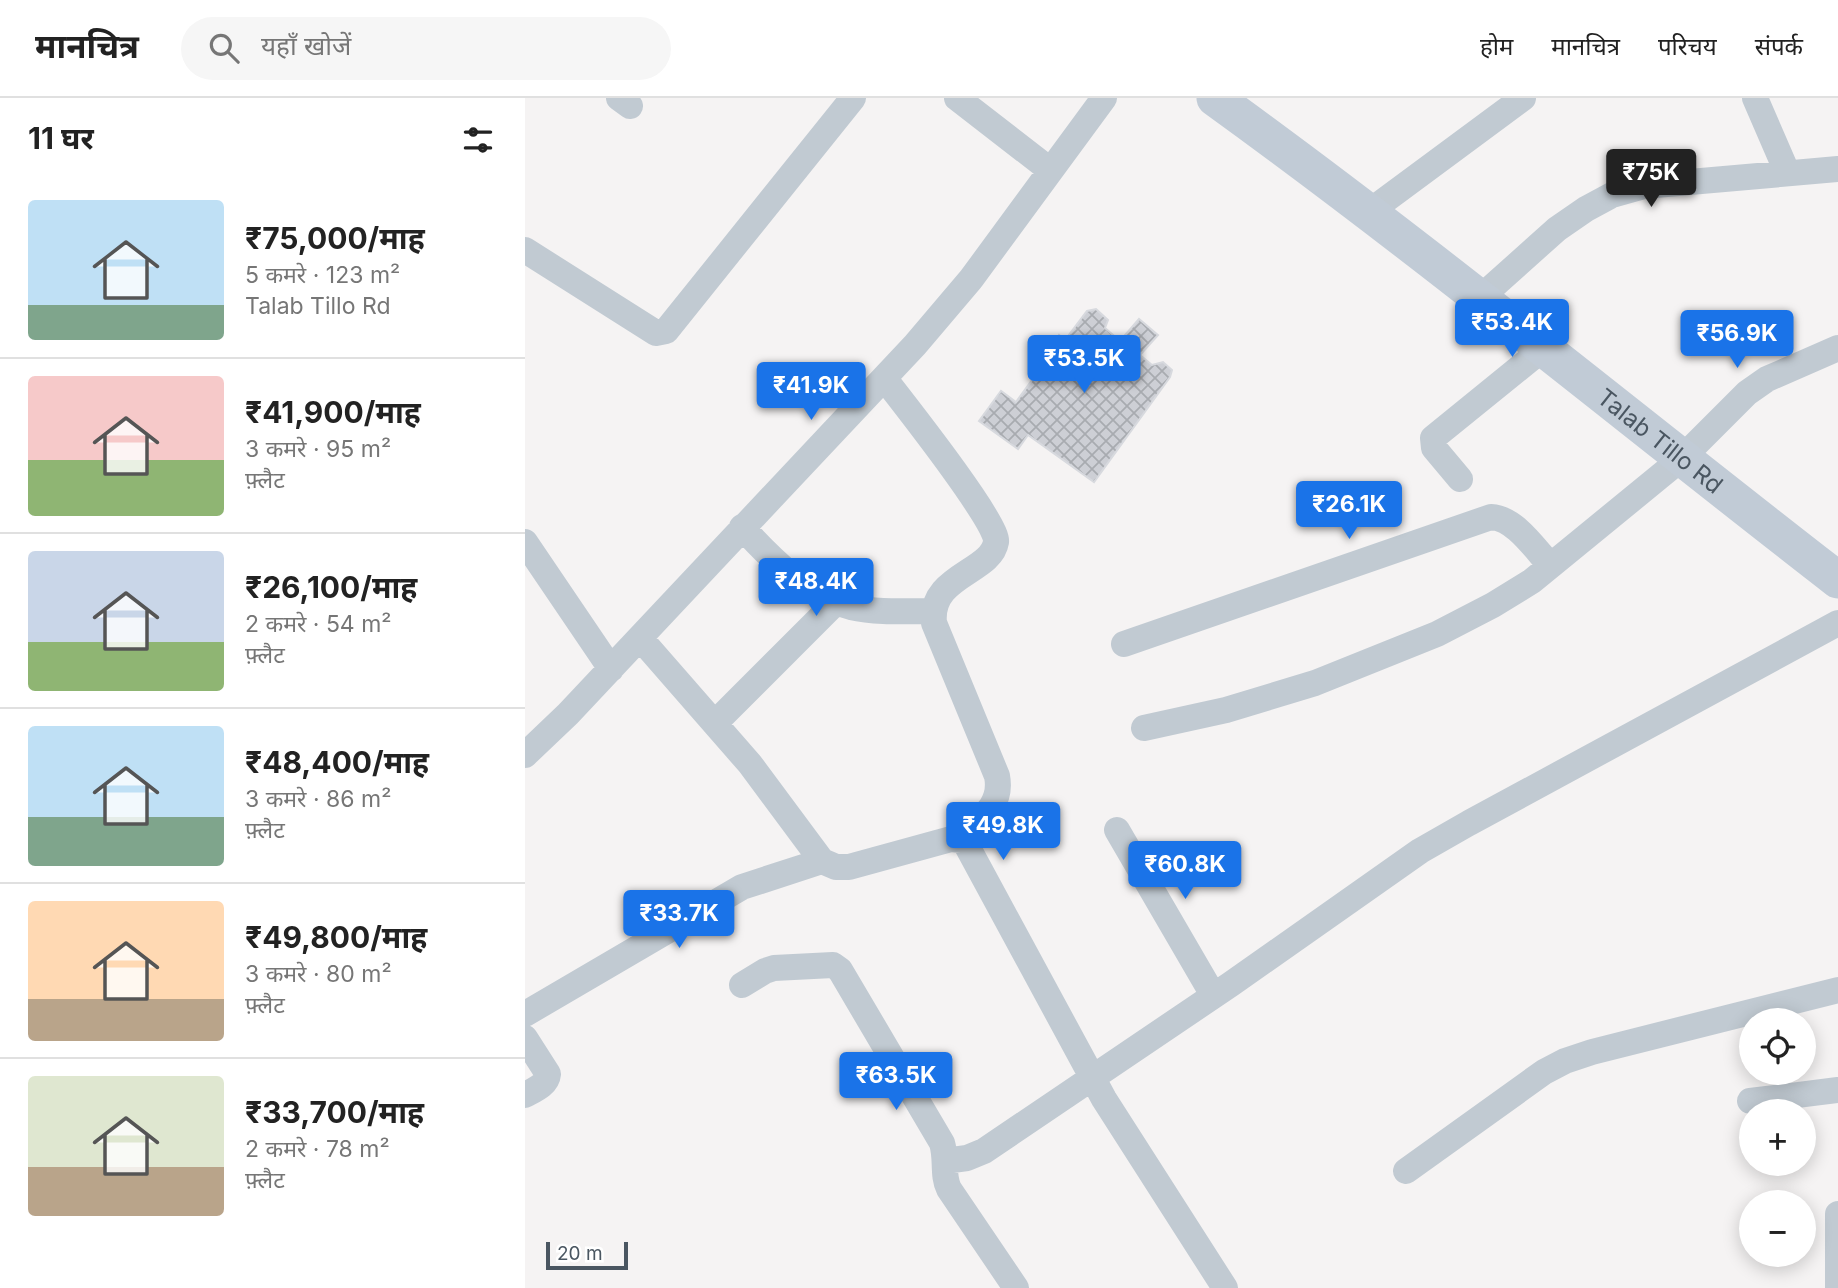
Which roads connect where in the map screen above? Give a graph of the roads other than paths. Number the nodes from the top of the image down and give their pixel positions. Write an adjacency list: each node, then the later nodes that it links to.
1 (853, 98): 11 (street)
2 (957, 98): 8 (street)
3 (1104, 98): 8 (street)
4 (1215, 98): 10 (main road, Talab Tillo Rd)
5 (1523, 98): 10 (street)
6 (1755, 98): 9 (street)
7 (1838, 169): 9 (street)
8 (1050, 170): 15 (street)
9 (1787, 172): 12 (street)
10 (1370, 212): 12 (main road, Talab Tillo Rd)
11 (525, 250)
12 (1481, 297): 13 (main road, Talab Tillo Rd)
13 (1544, 348): 16 (main road, Talab Tillo Rd); 17 (street)
14 (1838, 348): 16 (street)
15 (884, 378): 18 (street); 23 (street)
16 (1682, 458): 20 (street); 21 (main road, Talab Tillo Rd)
17 (1460, 479)
18 (742, 527): 22 (street); 25 (street)
19 (525, 542): 27 (street)
20 (1550, 565): 26 (street); 29 (street)
21 (1838, 580)
22 (836, 602): 23 (street); 28 (street)
23 (933, 611): 32 (street)
24 (1838, 623): 36 (street)
25 (640, 638): 27 (street); 28 (street)
26 (1124, 644)
27 (611, 669): 30 (street)
28 (715, 723): 33 (street)
29 (1144, 728)
30 (525, 755)
31 (1117, 830): 36 (street)
32 (957, 838): 33 (street); 39 (street)
33 (822, 861): 37 (street)
34 (742, 985): 43 (street)
35 (1838, 990): 44 (street)
36 (1213, 995): 39 (street)
37 (525, 1014)
38 (525, 1038): 41 (street)
39 (1092, 1076): 43 (street); 47 (street)
40 (1838, 1090): 42 (street)
41 (525, 1095)
42 (1766, 1099)
43 (945, 1161): 46 (street)
44 (1406, 1171)
45 (1838, 1213): 48 (street)
46 (1016, 1288)
47 (1225, 1288)
48 (1838, 1288)

